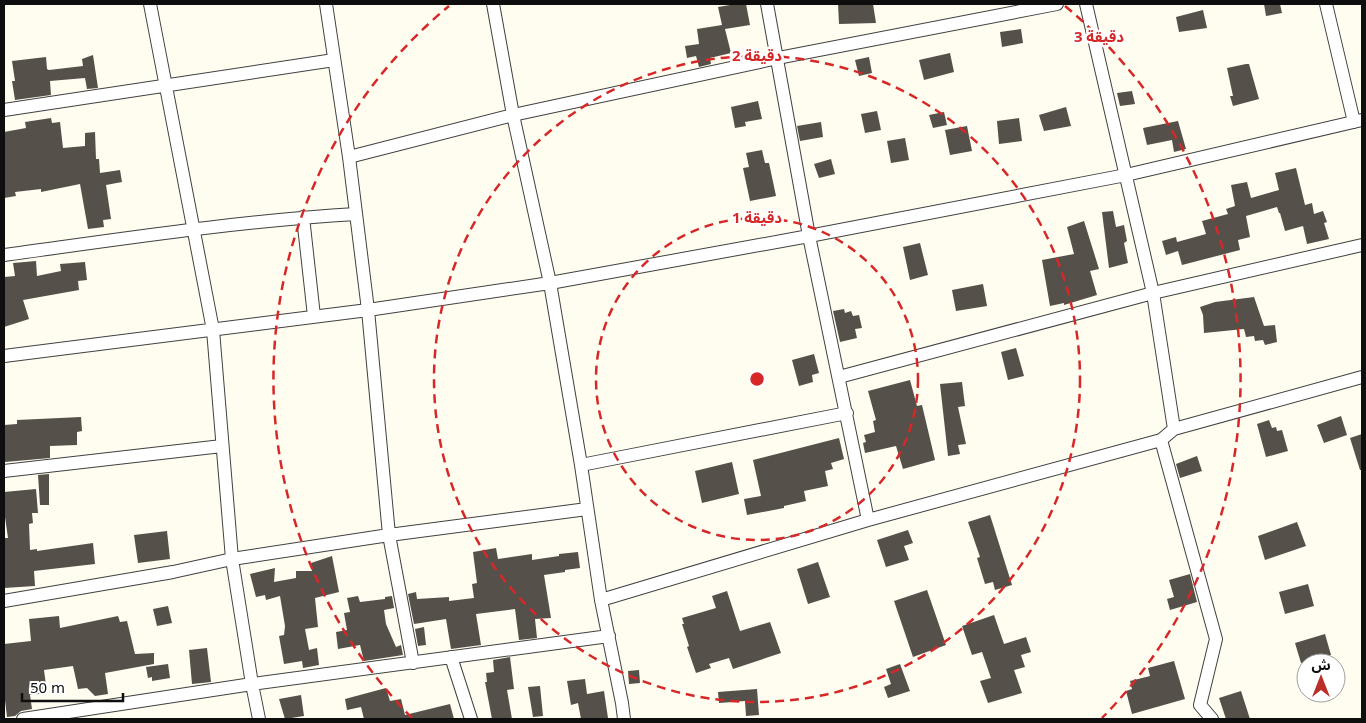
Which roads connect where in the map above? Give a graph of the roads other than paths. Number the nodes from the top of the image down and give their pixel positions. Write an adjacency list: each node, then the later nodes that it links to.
1 (150, 4): 10 (street)
2 (326, 4): 9 (street)
3 (493, 4): 12 (street)
4 (767, 4): 8 (street)
5 (1057, 4): 8 (street)
6 (1086, 4): 15 (street)
7 (1326, 4): 13 (street)
8 (778, 58): 12 (street); 19 (street)
9 (334, 60): 10 (street); 14 (street)
10 (165, 87): 11 (street); 18 (street)
11 (4, 110)
12 (513, 115): 14 (street); 22 (street)
13 (1358, 121): 15 (street)
14 (350, 158): 16 (street)
15 (1126, 175): 19 (street); 23 (street)
16 (356, 214): 17 (street); 24 (street)
17 (302, 217): 18 (street); 25 (street)
18 (192, 229): 21 (street); 26 (street)
19 (809, 236): 22 (street); 28 (street)
20 (1362, 245): 23 (street)
21 (4, 255)
22 (550, 283): 24 (street); 34 (street)
23 (1153, 293): 28 (street); 31 (street)
24 (368, 310): 25 (street); 38 (street)
25 (314, 316): 26 (street)
26 (213, 330): 27 (street); 33 (street)
27 (4, 356)
28 (839, 377): 30 (street)
29 (1362, 377): 31 (street)
30 (846, 413): 34 (street); 37 (street)
31 (1174, 429): 32 (street)
32 (1161, 440): 37 (street); 50 (street)
33 (222, 446): 35 (street); 39 (street)
34 (581, 465): 36 (street)
35 (4, 471)
36 (587, 509): 38 (street); 40 (street)
37 (868, 520): 40 (street)
38 (389, 535): 39 (street); 44 (street)
39 (232, 559): 41 (street); 45 (street)
40 (601, 600): 42 (street)
41 (4, 601)
42 (609, 636): 43 (street); 49 (street)
43 (451, 657): 44 (street); 48 (street)
44 (413, 663): 45 (street)
45 (252, 684): 46 (street); 47 (street)
46 (23, 719)
47 (259, 719)
48 (470, 719)
49 (624, 719)
50 (1212, 719)

